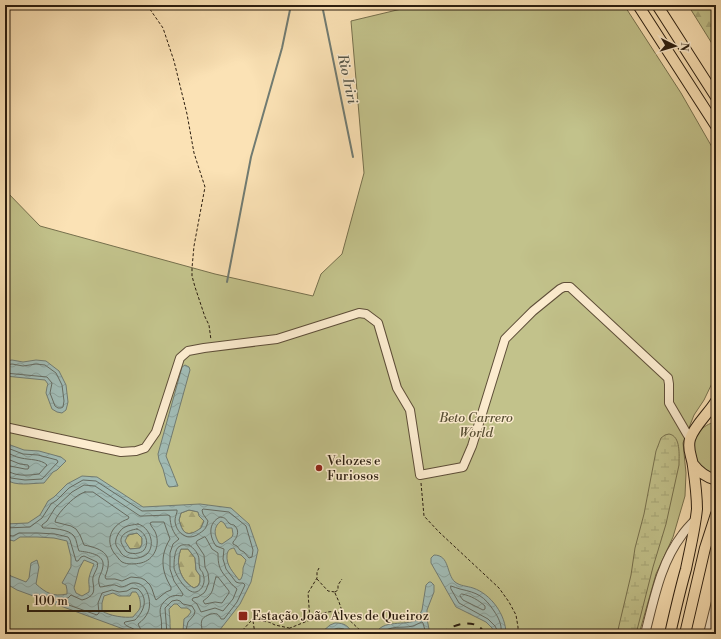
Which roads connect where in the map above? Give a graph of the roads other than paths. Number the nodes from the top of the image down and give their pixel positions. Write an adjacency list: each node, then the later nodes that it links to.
1 (638, 5): 4 (main road)
2 (657, 5): 3 (main road)
3 (716, 97)
4 (716, 126)
5 (716, 401): 8 (main road)
6 (716, 417): 8 (main road)
7 (5, 426): 9 (street)
8 (698, 427): 9 (main road)
9 (690, 439): 10 (main road)
10 (693, 464): 11 (main road); 13 (main road)
11 (716, 480)
12 (716, 514): 18 (main road)
13 (696, 519): 16 (street); 17 (main road)
14 (716, 602): 15 (street)
15 (714, 616): 19 (street)
16 (646, 634)
17 (670, 634)
18 (685, 634)
19 (708, 634)

